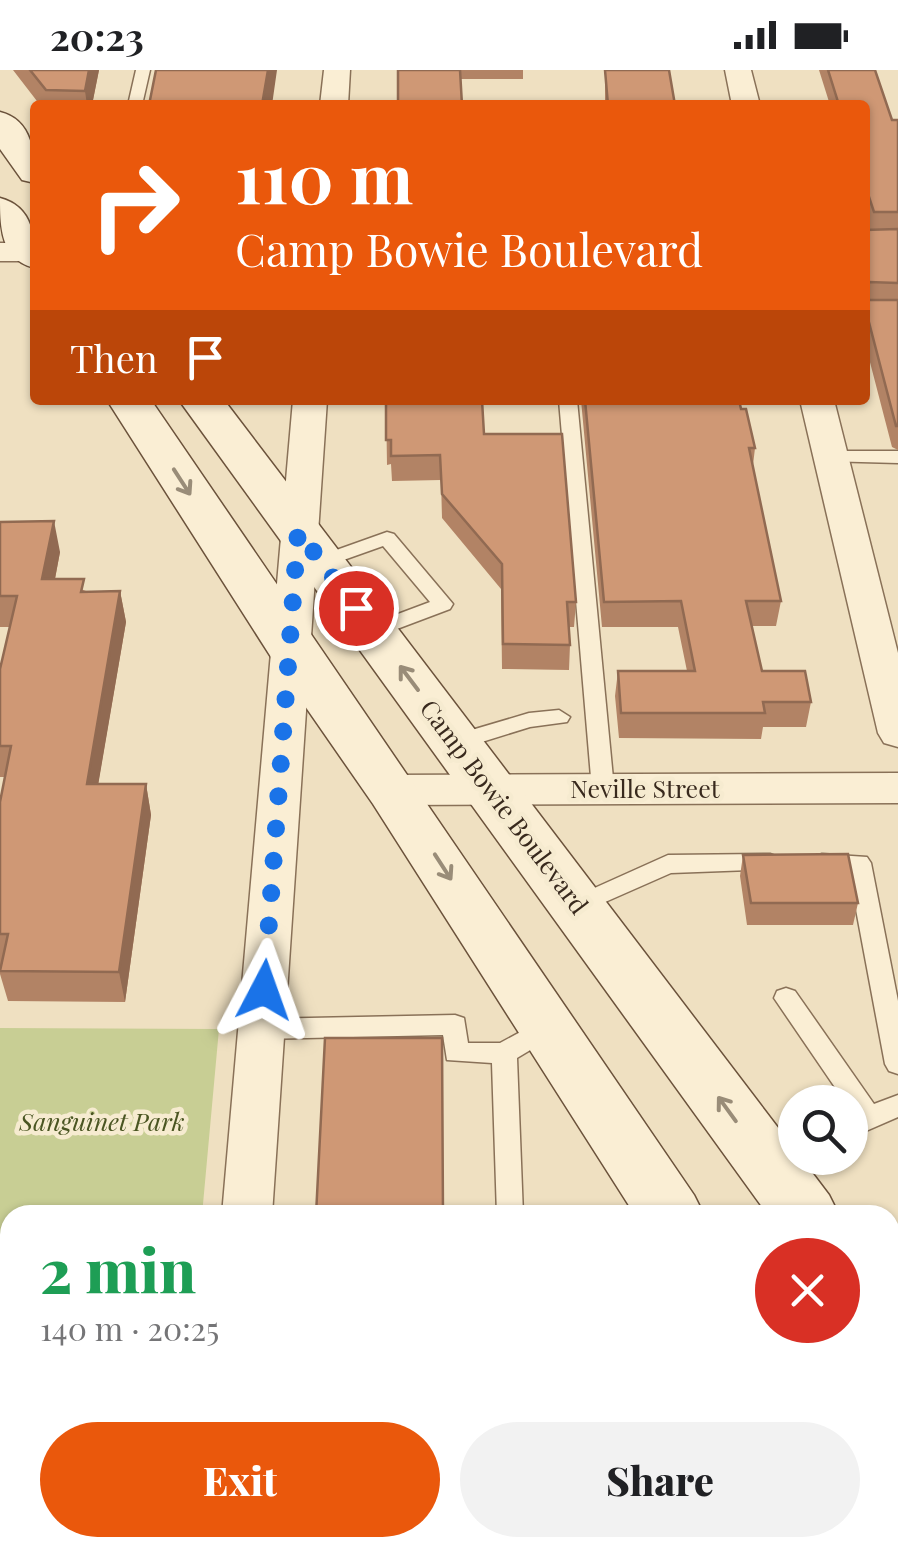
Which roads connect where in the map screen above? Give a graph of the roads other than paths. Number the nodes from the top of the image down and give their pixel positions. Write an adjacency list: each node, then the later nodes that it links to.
1 (143, 70): 4 (lane)
2 (337, 70): 5 (street)
3 (738, 70): 6 (street)
4 (137, 100)
5 (334, 100)
6 (745, 100)
7 (0, 210): 8 (main road)
8 (26, 253)
9 (132, 405): 19 (main road, one-way to 19)
10 (205, 405): 16 (main road, Camp Bowie Boulevard)
11 (310, 405): 16 (street)
12 (568, 405): 26 (lane)
13 (818, 405): 14 (street)
14 (830, 457): 15 (lane); 18 (street)
15 (898, 457)
16 (310, 547): 17 (main road, Camp Bowie Boulevard); 17 (lane); 19 (street)
17 (374, 631): 22 (main road, Camp Bowie Boulevard, one-way to 17)
18 (886, 637): 21 (street)
19 (289, 645): 24 (main road); 29 (street)
20 (559, 717): 22 (lane)
21 (898, 734)
22 (456, 742): 25 (main road, Camp Bowie Boulevard)
23 (898, 788): 26 (street, Neville Street)
24 (392, 790): 25 (street, Neville Street); 30 (main road, one-way to 30)
25 (493, 790): 26 (street, Neville Street); 27 (main road, Camp Bowie Boulevard)
26 (603, 790)
27 (578, 904): 31 (lane); 35 (main road, Camp Bowie Boulevard, one-way to 27)
28 (786, 998): 32 (lane)
29 (260, 1029): 30 (lane); 37 (street)
30 (526, 1040): 38 (lane); 39 (main road)
31 (898, 1064)
32 (838, 1085)
33 (898, 1106): 34 (lane)
34 (868, 1119)
35 (778, 1155)
36 (789, 1175): 40 (main road, Camp Bowie Boulevard)
37 (248, 1205)
38 (511, 1205)
39 (662, 1205)
40 (802, 1205)

